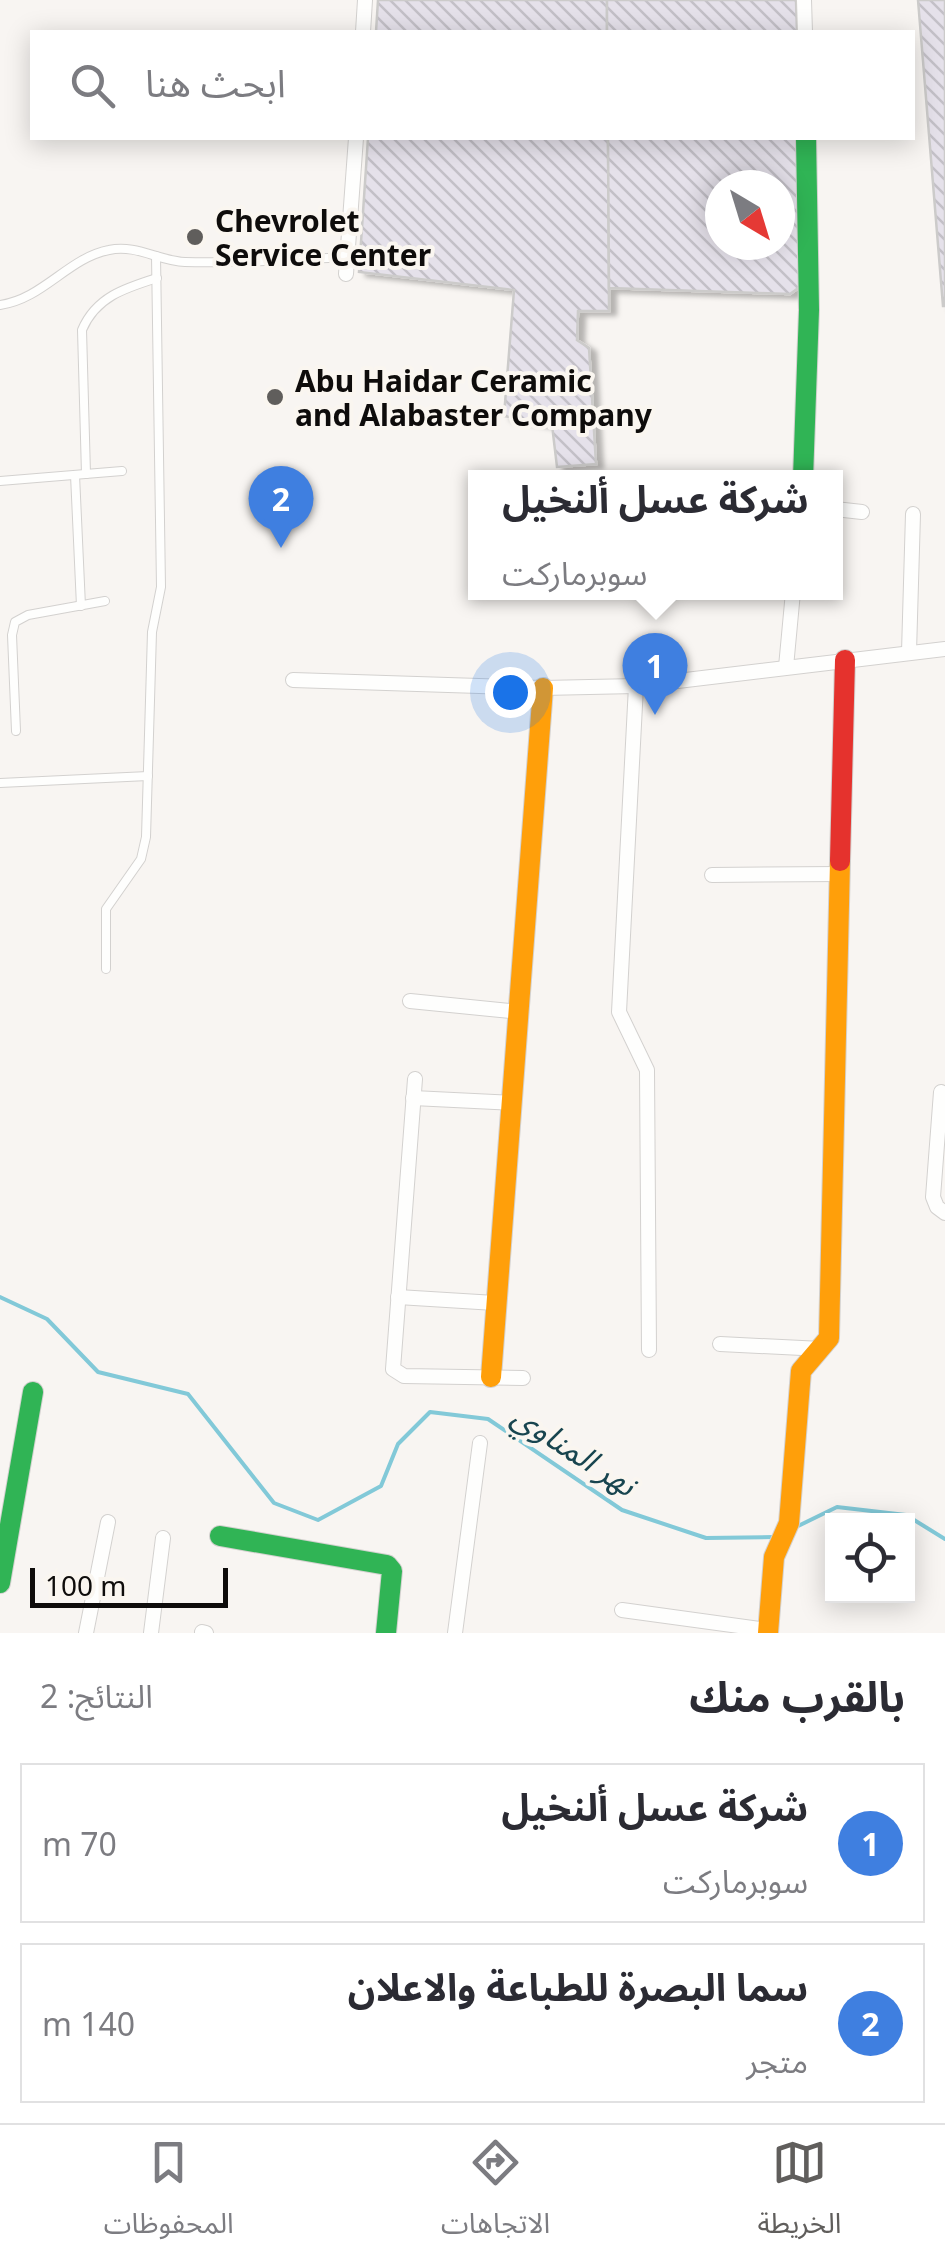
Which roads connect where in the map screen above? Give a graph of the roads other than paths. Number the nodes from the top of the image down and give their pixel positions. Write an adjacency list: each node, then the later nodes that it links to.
1 (365, 0): 3 (street)
2 (804, 0): 4 (street)
3 (363, 30)
4 (804, 30)
5 (356, 140): 8 (street)
6 (806, 140): 13 (street)
7 (156, 256): 8 (lane); 10 (lane); 11 (lane)
8 (349, 257): 9 (street)
9 (346, 274)
10 (156, 278): 14 (lane); 31 (lane)
11 (0, 306)
12 (122, 470): 14 (lane)
13 (803, 470)
14 (86, 474): 15 (lane)
15 (75, 475): 16 (lane); 22 (lane)
16 (0, 481)
17 (843, 510): 18 (street)
18 (862, 512)
19 (913, 514): 24 (street)
20 (793, 600): 26 (street)
21 (106, 601): 22 (lane)
22 (81, 606): 30 (lane)
23 (945, 649): 24 (street)
24 (908, 652): 25 (street)
25 (845, 660): 26 (street); 33 (street)
26 (786, 667): 28 (street)
27 (293, 680): 29 (street)
28 (636, 686): 29 (street); 47 (street)
29 (542, 688): 37 (street)
30 (16, 731)
31 (148, 776): 32 (lane); 35 (lane)
32 (0, 783)
33 (841, 874): 34 (street); 46 (street)
34 (712, 875)
35 (106, 969)
36 (410, 1002): 37 (street)
37 (520, 1012): 41 (street)
38 (415, 1079): 40 (street)
39 (941, 1092): 42 (street)
40 (414, 1098): 41 (street); 43 (street)
41 (513, 1103): 44 (street)
42 (945, 1213)
43 (398, 1296): 44 (street); 48 (street)
44 (495, 1303): 48 (street)
45 (720, 1344): 46 (street)
46 (822, 1349): 57 (street)
47 (649, 1350)
48 (491, 1378): 49 (street)
49 (523, 1378)
50 (33, 1392): 55 (street)
51 (480, 1443): 61 (street)
52 (108, 1522): 58 (street)
53 (220, 1536): 60 (street)
54 (163, 1538): 59 (street)
55 (1, 1576)
56 (622, 1610): 57 (street)
57 (768, 1632)
58 (86, 1633)
59 (151, 1633)
60 (386, 1633)
61 (456, 1633)

